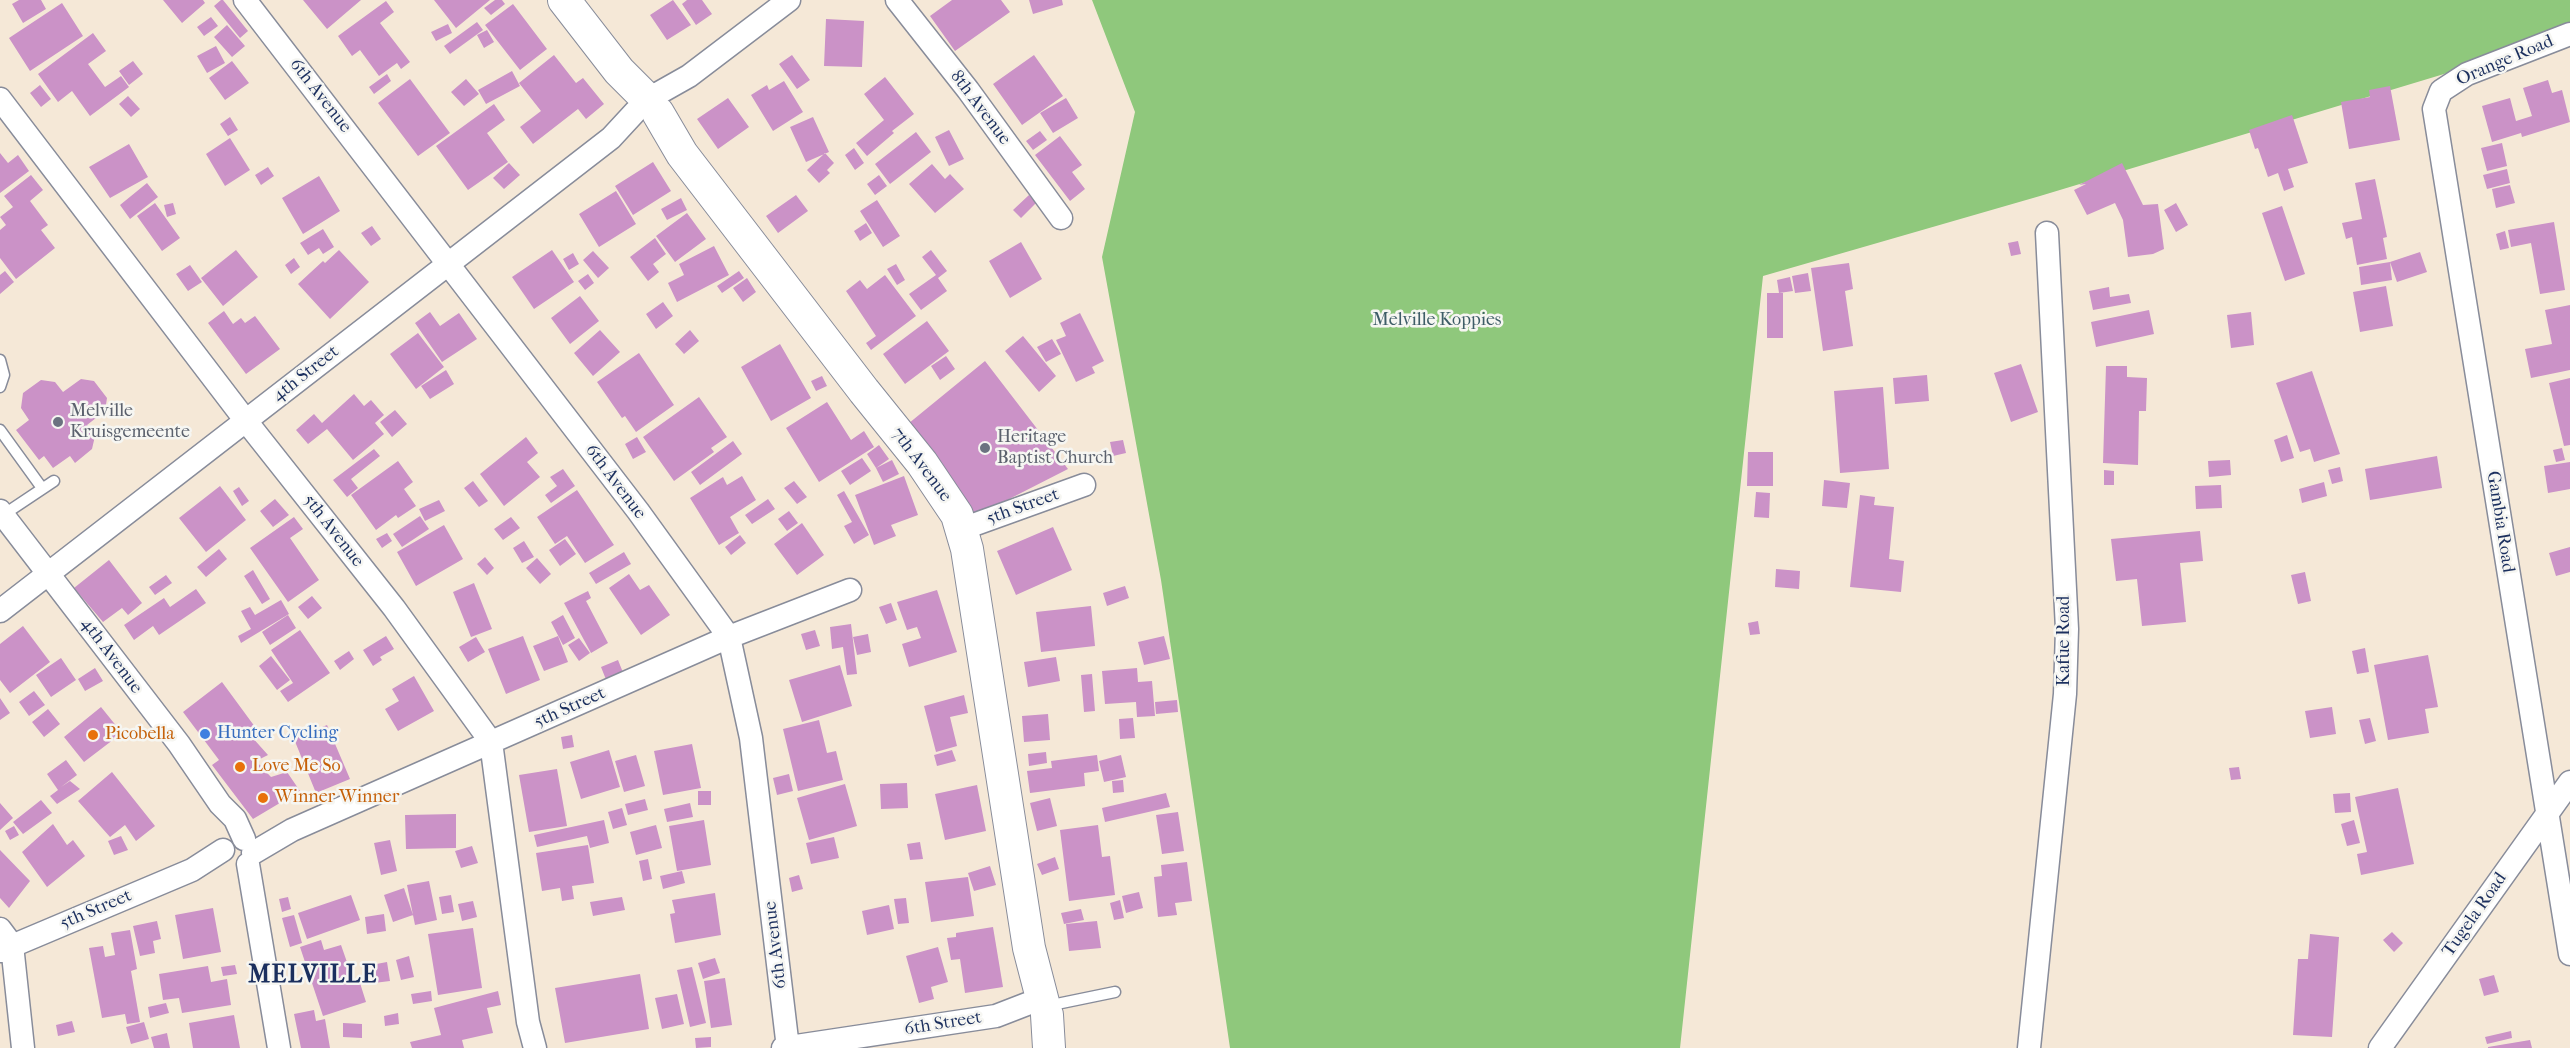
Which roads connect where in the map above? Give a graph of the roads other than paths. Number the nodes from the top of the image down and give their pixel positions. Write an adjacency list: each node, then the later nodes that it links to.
1 (245, 0): 11 (street, 6th Avenue)
2 (564, 0): 8 (street, 7th Avenue)
3 (789, 0): 8 (street, 4th Street)
4 (897, 0): 9 (street, 8th Avenue)
5 (2570, 34): 6 (street, Orange Road)
6 (2441, 91): 27 (street, Gambia Road)
7 (0, 99): 14 (street, 5th Avenue)
8 (647, 110): 11 (street, 4th Street); 20 (street, 7th Avenue)
9 (1061, 219)
10 (2048, 233): 40 (street, Kafue Road)
11 (448, 263): 14 (street, 4th Street); 24 (street, 6th Avenue)
12 (0, 360): 13 (lane)
13 (0, 387)
14 (246, 421): 21 (street, 4th Street); 25 (street, 5th Avenue)
15 (0, 430): 18 (lane)
16 (54, 481): 18 (lane)
17 (1084, 485): 20 (street, 5th Street)
18 (42, 488): 19 (lane)
19 (2, 513): 21 (street, 4th Avenue)
20 (962, 529): 32 (street, 7th Avenue)
21 (48, 573): 23 (street, 4th Street); 28 (street, 4th Avenue)
22 (850, 590): 24 (street, 5th Street)
23 (0, 611)
24 (729, 637): 25 (street, 5th Street); 38 (street, 6th Avenue)
25 (491, 742): 28 (street, 5th Street); 33 (street, 5th Avenue)
26 (2570, 782): 27 (street, Tugela Road)
27 (2547, 813): 30 (street, Gambia Road); 41 (street, Tugela Road)
28 (239, 852): 29 (street, 5th Street); 35 (street, 4th Avenue)
29 (4, 942): 34 (street)
30 (2570, 954)
31 (1115, 992): 32 (lane)
32 (1037, 1015): 38 (street, 6th Street); 39 (street, 7th Avenue)
33 (528, 1022): 36 (street, 5th Avenue); 37 (street, 5th Avenue)
34 (23, 1048)
35 (279, 1048)
36 (529, 1048)
37 (535, 1048)
38 (786, 1048)
39 (1049, 1048)
40 (2029, 1048)
41 (2380, 1048)

